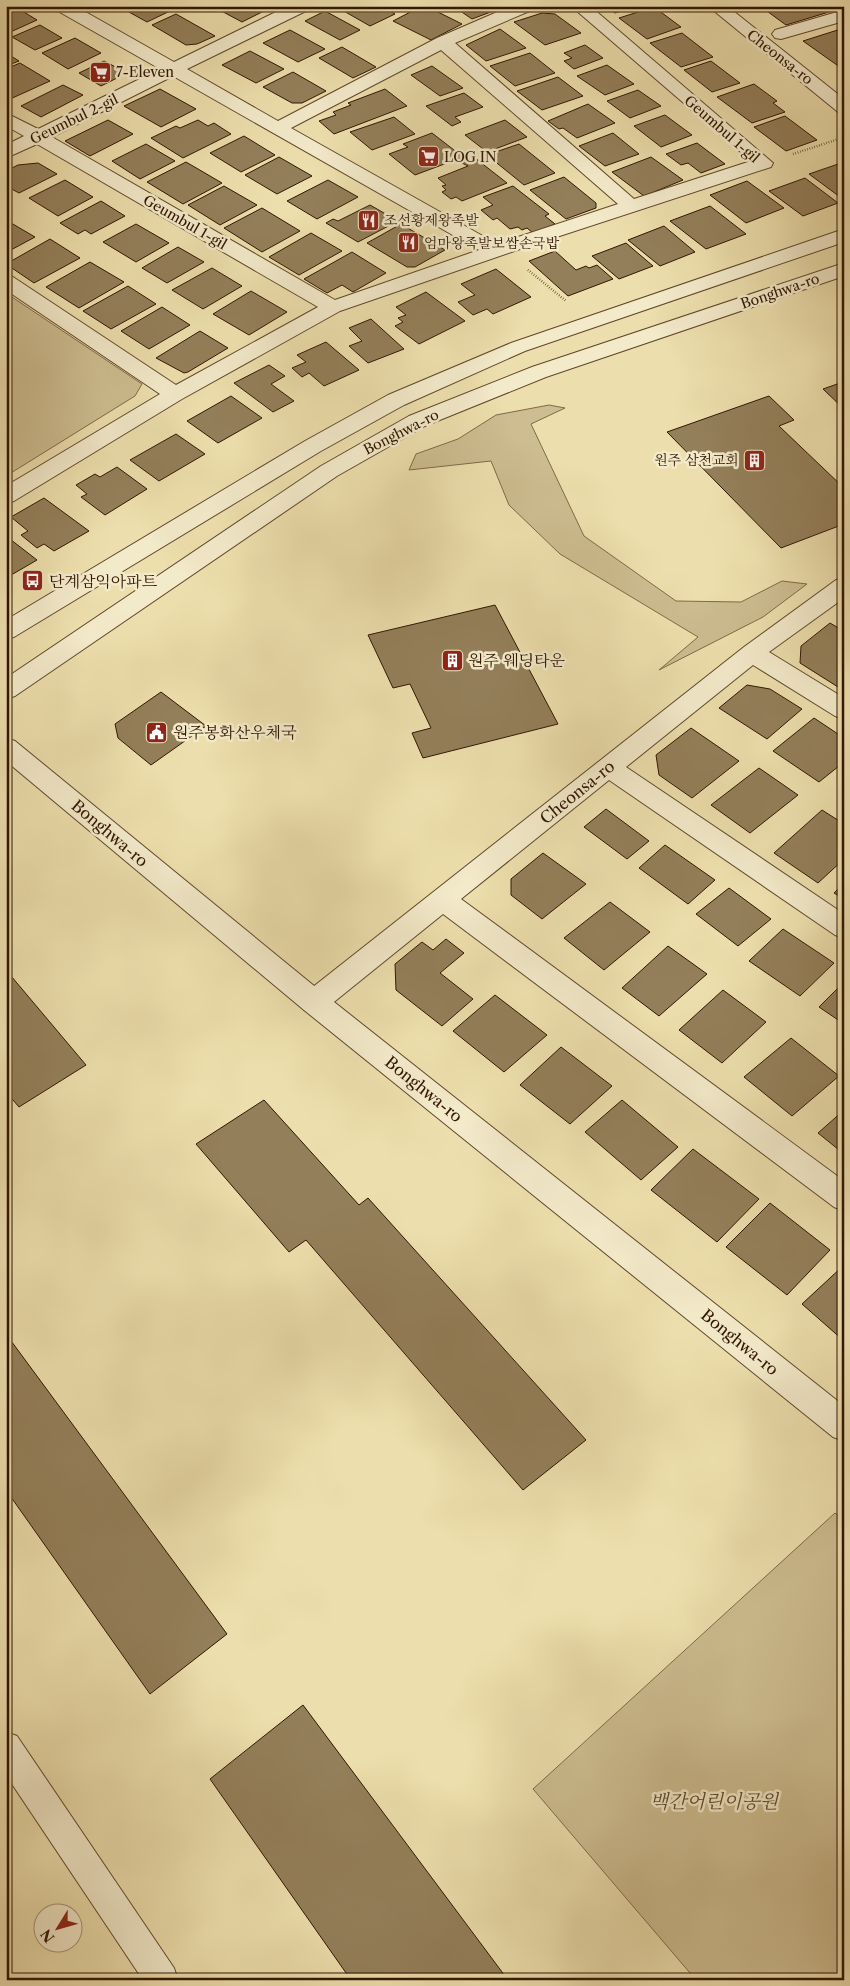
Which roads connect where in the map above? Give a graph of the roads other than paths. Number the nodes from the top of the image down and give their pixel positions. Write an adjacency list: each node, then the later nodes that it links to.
1 (88, 6): 10 (street)
2 (302, 6): 10 (street, Geumbul 2-gil)
3 (526, 6): 9 (street)
4 (579, 6): 17 (street, Geumbul 1-gil)
5 (716, 6): 11 (street, Cheonsa-ro)
6 (68, 7): 10 (street)
7 (844, 15): 8 (street)
8 (781, 34)
9 (443, 42): 13 (street); 17 (street)
10 (182, 66): 13 (street); 14 (street, Geumbul 2-gil)
11 (844, 108)
12 (6, 118): 14 (street, Geumbul 1-gil)
13 (286, 123): 16 (street); 19 (street)
14 (37, 137): 15 (street, Geumbul 2-gil); 22 (street, Geumbul 1-gil)
15 (6, 152)
16 (406, 180)
17 (631, 206): 19 (street, Geumbul 1-gil)
18 (844, 235): 26 (street, Bonghwa-ro)
19 (504, 244): 22 (street, Geumbul 1-gil)
20 (844, 269): 28 (street, Bonghwa-ro)
21 (6, 281): 23 (street)
22 (333, 307): 23 (street, Geumbul 1-gil)
23 (175, 394): 24 (street, Geumbul 1-gil)
24 (6, 496)
25 (844, 586): 27 (street, Cheonsa-ro)
26 (6, 631)
27 (752, 653): 29 (street); 31 (street, Cheonsa-ro)
28 (6, 690)
29 (844, 710)
30 (7, 748): 34 (street, Bonghwa-ro)
31 (608, 767): 32 (street, Cheonsa-ro); 33 (street)
32 (442, 900): 34 (street, Cheonsa-ro); 35 (street)
33 (844, 928)
34 (314, 1002): 36 (street, Bonghwa-ro)
35 (844, 1198)
36 (844, 1426)
37 (6, 1747): 38 (lane)
38 (162, 1980)

